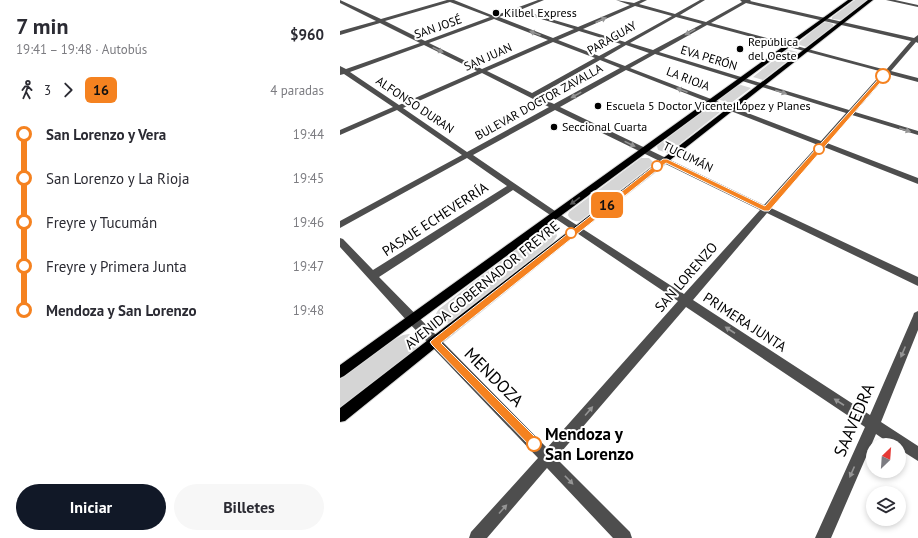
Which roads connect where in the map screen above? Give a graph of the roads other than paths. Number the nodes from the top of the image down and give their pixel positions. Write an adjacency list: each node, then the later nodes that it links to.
1 (451, 0): 17 (street, LA RIOJA); 19 (street)
2 (530, 0): 11 (street)
3 (618, 0): 13 (street)
4 (645, 0): 13 (street, SAN JUAN)
5 (703, 0): 16 (street, PARAGUAY)
6 (739, 0): 12 (street)
7 (851, 0): 18 (main road, AVENIDA GOBERNADOR FREYRE)
8 (871, 0): 21 (main road, AVENIDA GOBERNADOR FREYRE)
9 (888, 0): 14 (street)
10 (342, 1): 19 (street, TUCUMÁN)
11 (539, 1): 15 (street, SAN JOSÉ)
12 (747, 1): 18 (street); 20 (street, BULEVAR DOCTOR ZAVALLA)
13 (635, 4): 16 (street); 22 (street, SAN JUAN, one-way to 13)
14 (918, 6)
15 (516, 10): 17 (street, SAN JOSÉ); 22 (street, EVA PERÓN)
16 (675, 15): 20 (street); 27 (street, PARAGUAY)
17 (494, 18): 25 (street, LA RIOJA, one-way to 17); 26 (street, SAN JOSÉ)
18 (824, 19): 21 (street); 28 (main road, AVENIDA GOBERNADOR FREYRE)
19 (380, 21): 23 (street); 26 (street, TUCUMÁN)
20 (706, 23): 28 (street); 30 (street, BULEVAR DOCTOR ZAVALLA, one-way to 30)
21 (841, 23): 24 (street); 29 (main road, AVENIDA GOBERNADOR FREYRE)
22 (580, 29): 25 (street, SAN JUAN); 27 (street, EVA PERÓN)
23 (340, 33)
24 (917, 39): 35 (street, SAN LORENZO)
25 (553, 40): 31 (street, LA RIOJA); 34 (street, SAN JUAN)
26 (423, 42): 33 (street, SAN JOSÉ); 34 (street, TUCUMÁN, one-way to 34)
27 (625, 43): 30 (street, EVA PERÓN); 31 (street, PARAGUAY)
28 (788, 45): 29 (street); 36 (main road, AVENIDA GOBERNADOR FREYRE)
29 (806, 50): 35 (street); 38 (main road, AVENIDA GOBERNADOR FREYRE)
30 (654, 52): 32 (street, BULEVAR DOCTOR ZAVALLA); 36 (street, EVA PERÓN)
31 (600, 58): 32 (street, LA RIOJA); 39 (street, PARAGUAY)
32 (625, 68): 40 (street, LA RIOJA, one-way to 32); 41 (street, BULEVAR DOCTOR ZAVALLA, one-way to 41)
33 (342, 71): 42 (street, ALFONSO DURAN)
34 (482, 72): 39 (street, TUCUMÁN); 42 (street, SAN JUAN)
35 (887, 72): 37 (street); 44 (street, SAN LORENZO)
36 (742, 80): 38 (street, EVA PERÓN); 40 (main road, AVENIDA GOBERNADOR FREYRE)
37 (918, 80)
38 (761, 86): 43 (main road, AVENIDA GOBERNADOR FREYRE); 44 (street, EVA PERÓN, one-way to 44)
39 (532, 96): 41 (street, TUCUMÁN)
40 (713, 102): 43 (street, LA RIOJA); 48 (main road, AVENIDA GOBERNADOR FREYRE)
41 (554, 107): 48 (street, TUCUMÁN, one-way to 48); 49 (street, BULEVAR DOCTOR ZAVALLA)
42 (398, 108): 45 (street, SAN JUAN); 49 (street, ALFONSO DURAN)
43 (732, 109): 47 (street, LA RIOJA); 50 (main road, AVENIDA GOBERNADOR FREYRE)
44 (850, 113): 46 (street, EVA PERÓN, one-way to 46); 47 (street, SAN LORENZO)
45 (340, 134)
46 (918, 134)
47 (823, 144): 51 (street, LA RIOJA); 53 (street, SAN LORENZO)
48 (644, 151): 50 (street, TUCUMÁN); 54 (main road, AVENIDA GOBERNADOR FREYRE, one-way to 54)
49 (468, 155): 52 (street, ALFONSO DURAN); 55 (street, BULEVAR DOCTOR ZAVALLA)
50 (665, 160): 53 (street, TUCUMÁN); 56 (main road, AVENIDA GOBERNADOR FREYRE)
51 (918, 181)
52 (514, 186): 54 (street, ALFONSO DURAN); 58 (street, PASAJE ECHEVERRÍA)
53 (766, 209): 59 (street, TUCUMÁN); 60 (street, SAN LORENZO)
54 (555, 215): 56 (street, PRIMERA JUNTA); 62 (main road, AVENIDA GOBERNADOR FREYRE)
55 (340, 226)
56 (577, 228): 60 (street, PRIMERA JUNTA); 63 (main road, AVENIDA GOBERNADOR FREYRE)
57 (340, 241): 58 (street, MENDOZA)
58 (372, 276): 62 (street, MENDOZA)
59 (918, 282)
60 (686, 301): 66 (street, PRIMERA JUNTA, one-way to 60); 68 (street, SAN LORENZO, one-way to 60)
61 (918, 316): 66 (street, SAAVEDRA, one-way to 66)
62 (412, 319): 63 (street, MENDOZA); 64 (main road, AVENIDA GOBERNADOR FREYRE)
63 (435, 342): 65 (main road, AVENIDA GOBERNADOR FREYRE); 68 (street, MENDOZA)
64 (340, 372)
65 (340, 416)
66 (873, 424): 67 (street, PRIMERA JUNTA); 71 (street, SAAVEDRA, one-way to 71)
67 (918, 454)
68 (548, 458): 69 (street, SAN LORENZO, one-way to 68); 70 (street, MENDOZA, one-way to 70)
69 (477, 538)
70 (624, 538)
71 (823, 538)

